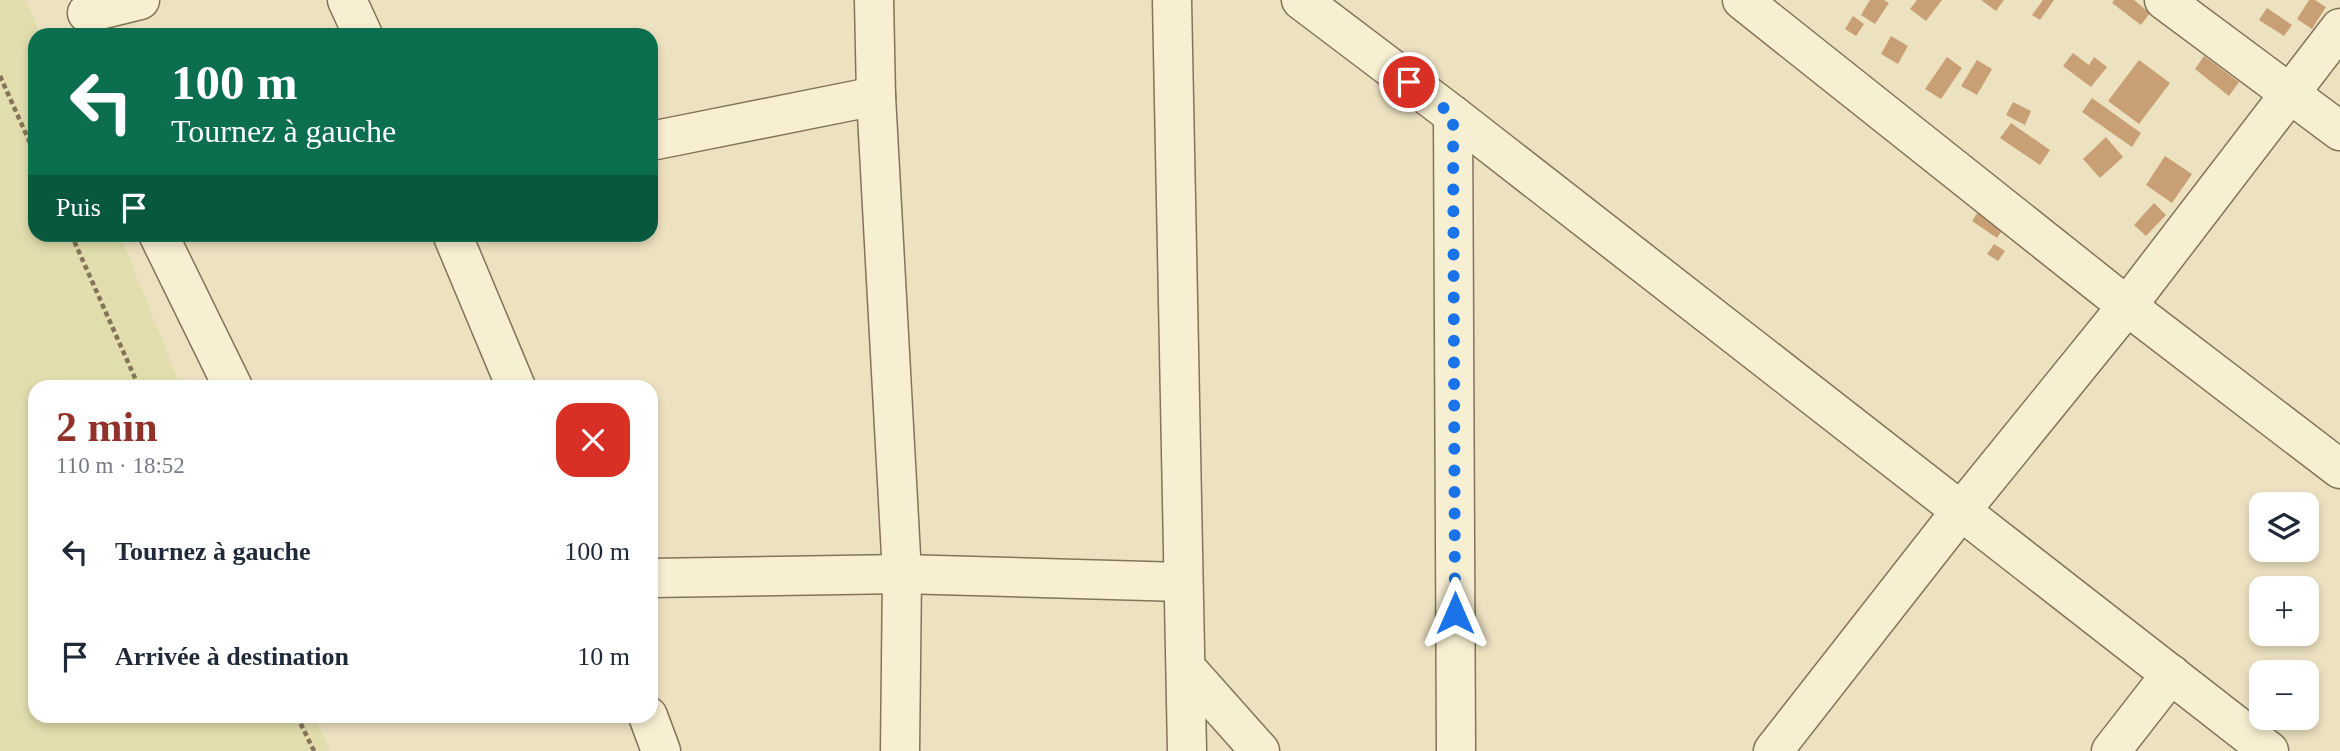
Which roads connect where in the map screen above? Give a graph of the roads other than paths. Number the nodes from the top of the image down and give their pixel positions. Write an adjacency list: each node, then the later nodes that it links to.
1 (140, 0): 8 (street)
2 (347, 0): 9 (street)
3 (874, 0): 12 (street)
4 (1172, 0): 25 (street)
5 (1301, 0): 13 (street)
6 (1742, 0): 18 (street)
7 (2164, 0): 11 (street)
8 (83, 16)
9 (360, 28)
10 (2340, 28): 11 (street)
11 (2290, 93): 14 (street); 18 (street)
12 (876, 96): 15 (street); 23 (street)
13 (1453, 115): 22 (street); 33 (street)
14 (2340, 131)
15 (658, 140)
16 (163, 242): 19 (street)
17 (455, 242): 20 (street)
18 (2127, 306): 21 (street); 22 (street)
19 (230, 380)
20 (513, 380)
21 (2340, 468)
22 (1959, 512): 27 (street); 34 (street)
23 (902, 574): 24 (street); 25 (street); 30 (street)
24 (658, 578)
25 (1182, 582): 26 (street)
26 (1186, 668): 31 (street); 32 (street)
27 (2171, 674): 35 (street); 36 (street)
28 (651, 723): 29 (street)
29 (661, 751)
30 (900, 751)
31 (1187, 751)
32 (1261, 751)
33 (1456, 751)
34 (1773, 751)
35 (2111, 751)
36 (2269, 751)

